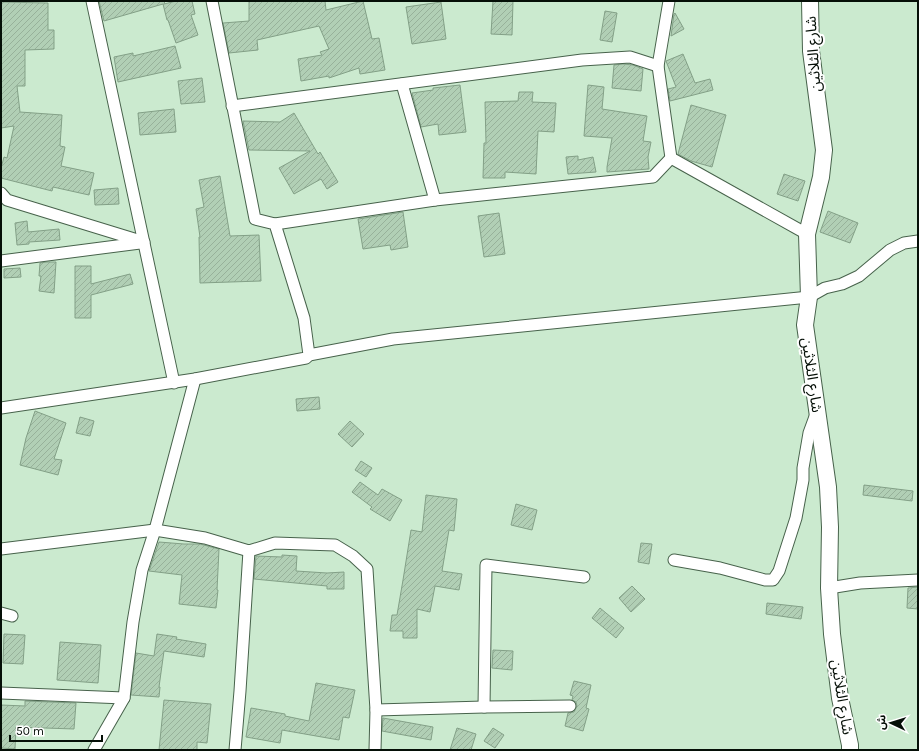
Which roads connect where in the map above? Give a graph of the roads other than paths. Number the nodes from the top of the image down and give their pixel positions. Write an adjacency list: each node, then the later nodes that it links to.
1 (92, 1): 14 (street)
2 (212, 1): 7 (street)
3 (669, 1): 5 (street)
4 (810, 1): 12 (street, شارع الثلاثين)
5 (658, 66): 6 (street); 8 (street)
6 (402, 84): 7 (street); 10 (street)
7 (232, 106): 11 (street)
8 (671, 158): 10 (street); 12 (street)
9 (1, 192): 14 (street)
10 (435, 200): 11 (street)
11 (275, 224): 17 (street)
12 (807, 234): 16 (street, شارع الثلاثين)
13 (918, 241): 16 (street)
14 (144, 242): 15 (street); 19 (street)
15 (1, 261)
16 (809, 297): 17 (street); 21 (street, شارع الثلاثين)
17 (309, 354): 18 (street)
18 (195, 379): 19 (street); 22 (street)
19 (174, 383): 20 (street)
20 (1, 408)
21 (817, 409): 25 (street); 28 (street, شارع الثلاثين)
22 (155, 530): 23 (street); 24 (street); 32 (street)
23 (1, 549)
24 (249, 551): 35 (street); 37 (street)
25 (674, 560)
26 (584, 577): 33 (street)
27 (918, 580): 28 (street)
28 (829, 588): 39 (street, شارع الثلاثين)
29 (1, 613): 30 (street)
30 (12, 616)
31 (1, 693): 32 (street)
32 (124, 698): 36 (street)
33 (484, 706): 34 (street); 35 (street)
34 (570, 706)
35 (376, 710): 38 (street)
36 (94, 750)
37 (235, 750)
38 (375, 750)
39 (850, 750)

